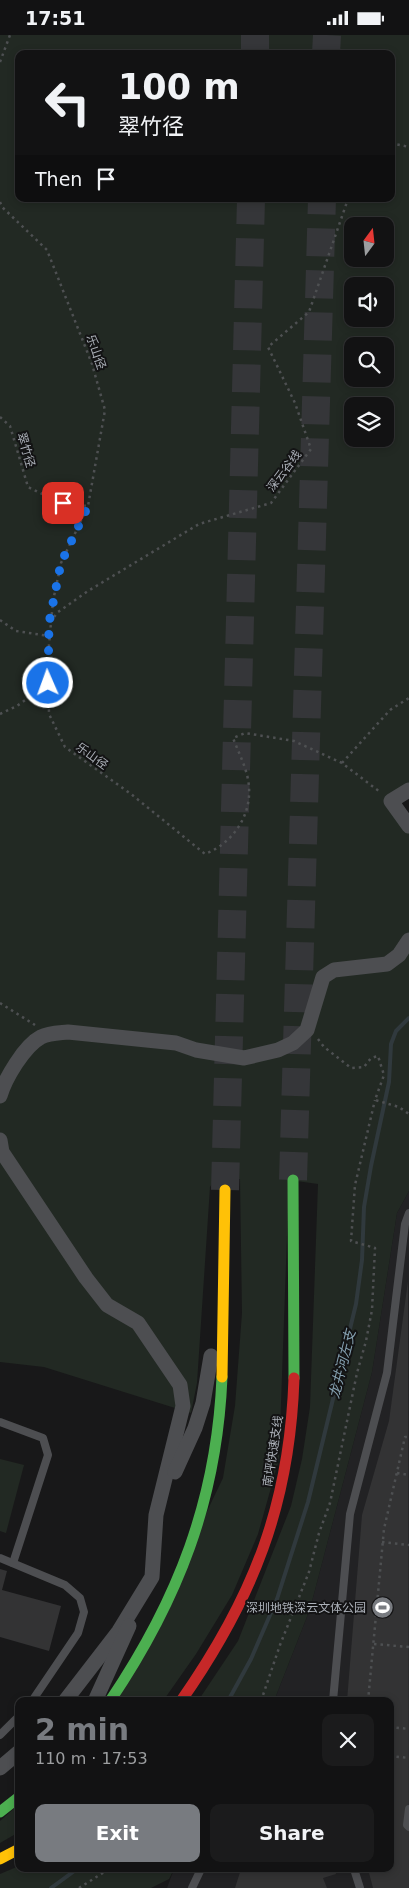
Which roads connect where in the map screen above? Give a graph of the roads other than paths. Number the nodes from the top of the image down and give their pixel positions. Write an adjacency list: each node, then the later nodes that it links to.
1 (409, 790): 2 (street)
2 (409, 826)
3 (409, 940): 4 (street)
4 (0, 1096)
5 (0, 1140): 11 (street)
6 (294, 1180): 19 (highway, 南坪快速支线)
7 (225, 1190): 9 (highway)
8 (409, 1213): 20 (lane)
9 (223, 1283): 11 (street); 18 (highway)
10 (0, 1422): 13 (lane)
11 (156, 1515): 14 (street)
12 (0, 1558): 13 (lane)
13 (12, 1563): 15 (lane)
14 (135, 1607): 16 (street); 17 (street)
15 (35, 1697)
16 (68, 1697)
17 (97, 1697)
18 (113, 1697)
19 (184, 1697)
20 (333, 1697)
21 (15, 1720): 22 (lane)
22 (0, 1735)
23 (15, 1755): 24 (street)
24 (0, 1768)
25 (15, 1800): 27 (highway)
26 (409, 1809): 28 (lane)
27 (0, 1812)
28 (409, 1827)
29 (15, 1851): 30 (highway)
30 (0, 1859)
31 (200, 1872): 33 (lane)
32 (355, 1872): 34 (lane)
33 (192, 1888)
34 (360, 1888)

